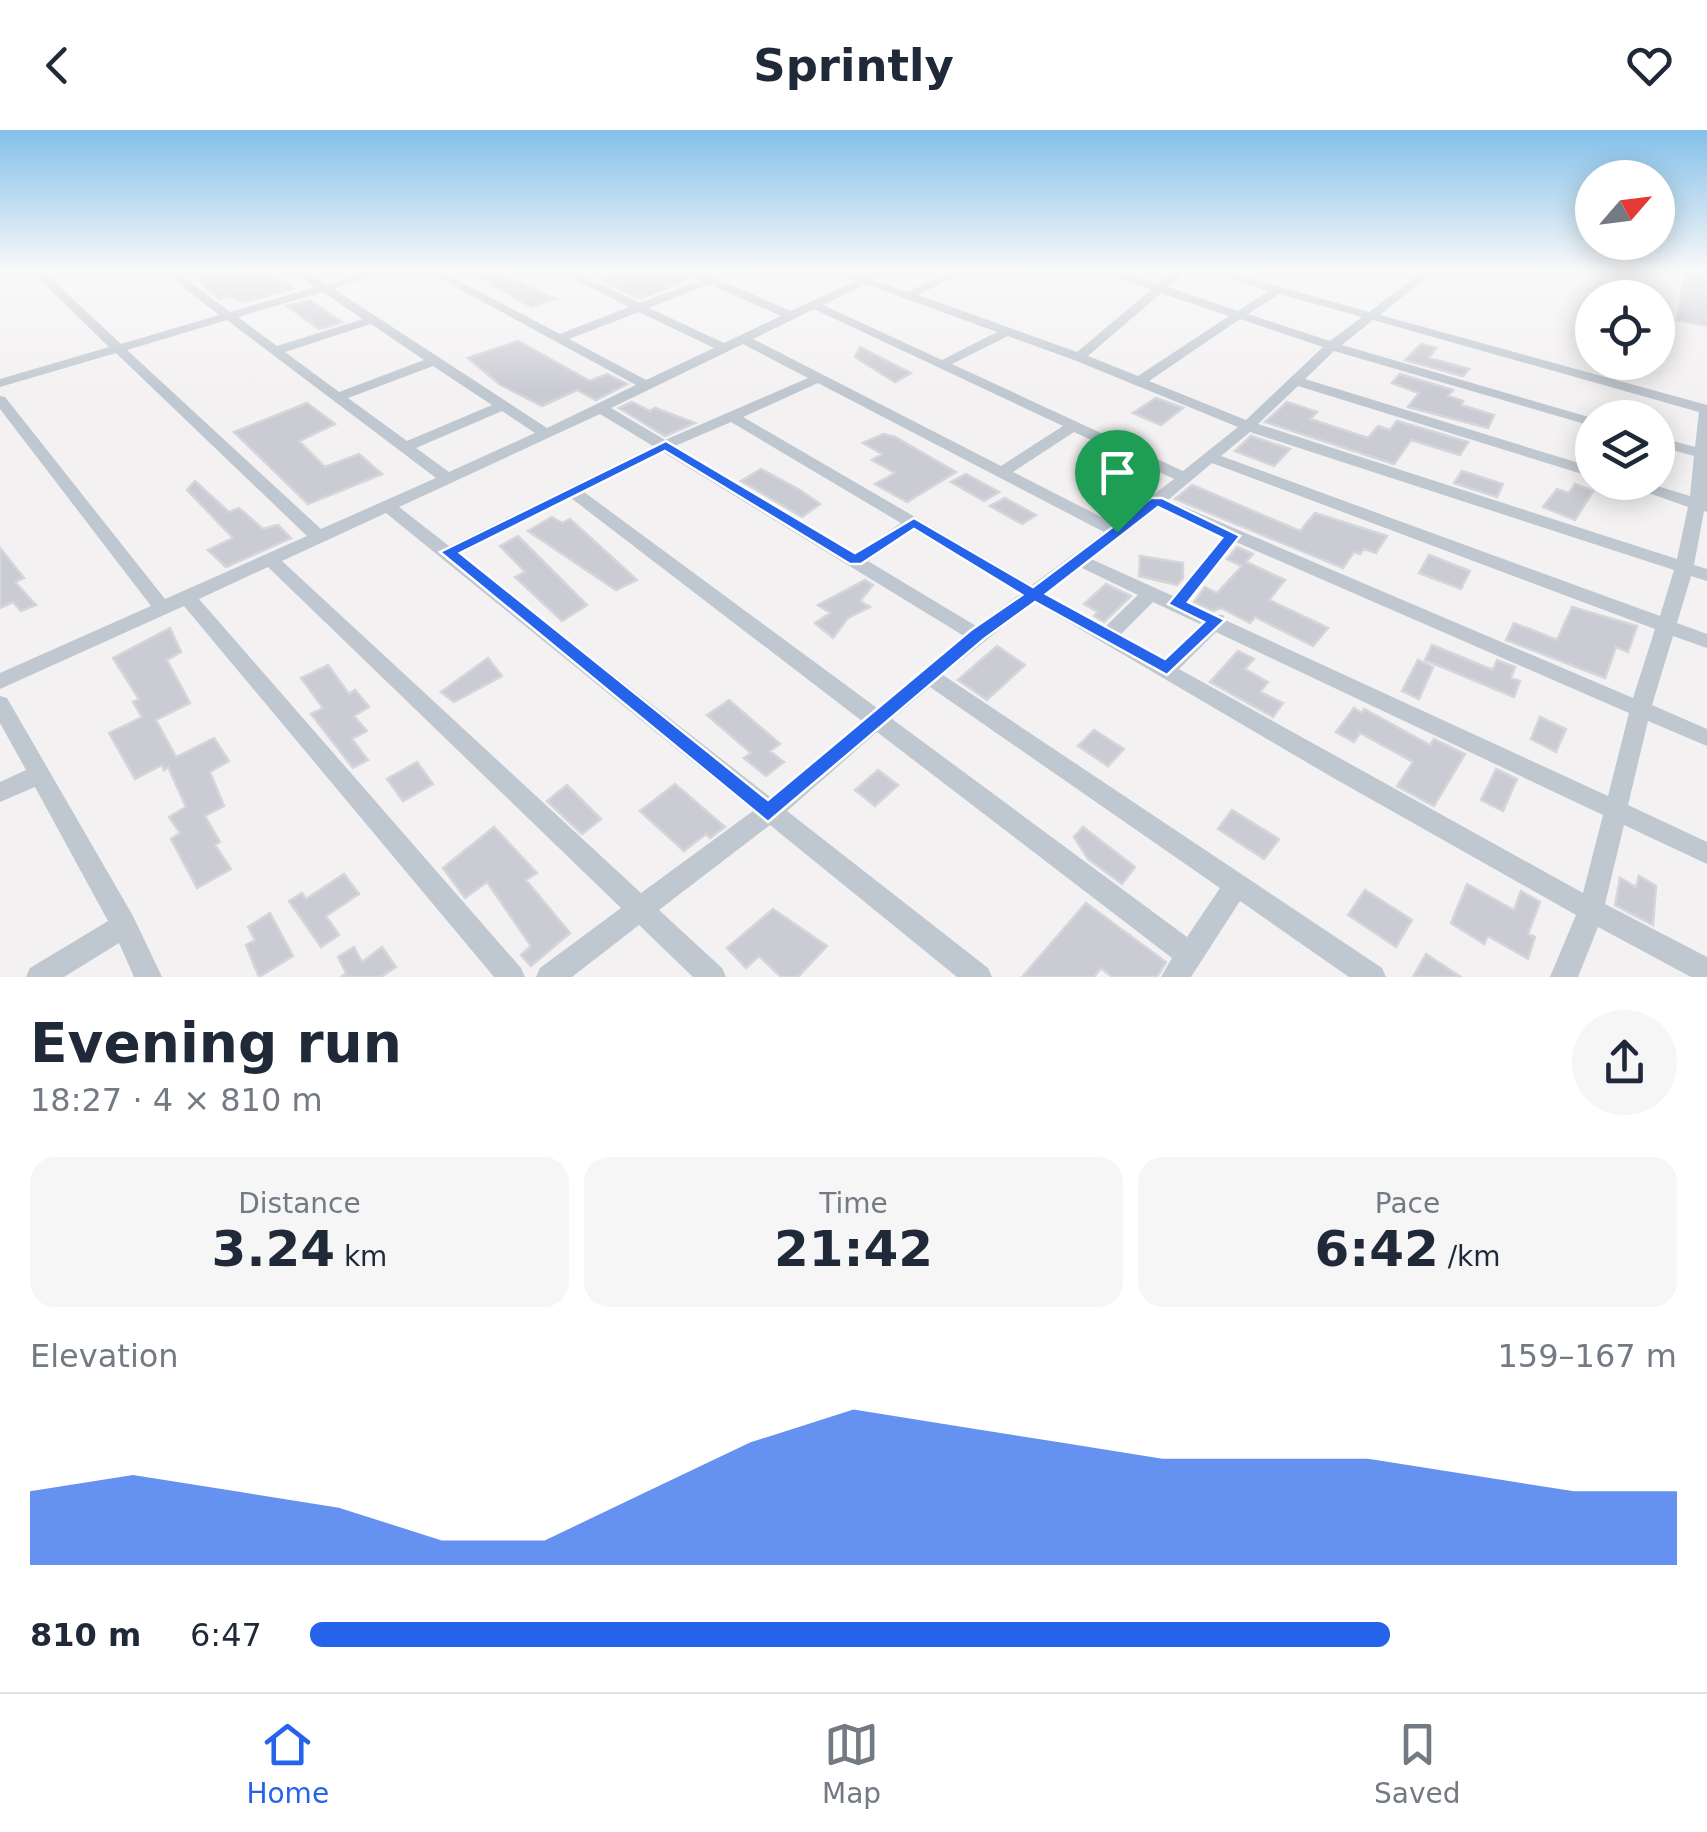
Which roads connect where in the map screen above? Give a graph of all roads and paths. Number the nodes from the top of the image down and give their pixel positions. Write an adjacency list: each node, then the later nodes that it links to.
1 (78, 312): 26 (street)
2 (221, 312): 18 (street)
3 (243, 312): 18 (street)
4 (359, 312): 21 (street)
5 (507, 312): 23 (street)
6 (631, 312): 23 (street)
7 (647, 312): 27 (street)
8 (782, 312): 19 (street)
9 (801, 312): 19 (street)
10 (828, 312): 31 (street)
11 (948, 312): 22 (street)
12 (1131, 312): 29 (street)
13 (1232, 312): 17 (street)
14 (1244, 312): 17 (street)
15 (1352, 312): 20 (street)
16 (1375, 312): 20 (street)
17 (1240, 314): 25 (street); 34 (street)
18 (227, 316): 26 (street); 28 (street)
19 (792, 316): 24 (street)
20 (1369, 316): 25 (street); 41 (street)
21 (371, 320): 28 (street); 30 (street)
22 (1004, 333): 29 (street); 31 (street)
23 (559, 339): 36 (street)
24 (744, 339): 27 (street); 32 (street)
25 (1332, 346): 33 (street); 43 (street)
26 (116, 348): 35 (street); 64 (street)
27 (724, 348): 36 (street)
28 (275, 352): 37 (street)
29 (1078, 357): 34 (street)
30 (433, 361): 37 (street); 39 (street)
31 (941, 365): 44 (street)
32 (819, 378): 42 (street); 53 (street)
33 (1296, 381): 45 (street); 52 (street)
34 (1138, 382): 45 (street)
35 (0, 383)
36 (645, 385): 40 (street)
37 (338, 398): 49 (street)
38 (0, 400): 75 (street)
39 (502, 406): 46 (street); 49 (street)
40 (600, 408): 46 (street); 47 (street)
41 (1707, 410): 50 (street)
42 (731, 416): 47 (street); 61 (street)
43 (1575, 417)
44 (1073, 426): 53 (street); 54 (street)
45 (1248, 426): 51 (street); 69 (street)
46 (546, 434): 55 (street)
47 (666, 446): 56 (street); 67 (street)
48 (1675, 446): 50 (street)
49 (406, 447): 55 (street)
50 (1703, 454): 59 (street)
51 (1209, 457): 54 (street); 77 (street)
52 (1575, 467)
53 (1003, 472): 62 (street)
54 (1184, 477): 58 (street)
55 (448, 479): 60 (street)
56 (573, 492): 65 (street); 86 (street)
57 (1675, 497): 59 (street)
58 (1156, 501): 62 (street); 63 (street)
59 (1702, 506): 69 (street)
60 (388, 507): 64 (street); 65 (street)
61 (914, 522): 67 (street); 71 (street)
62 (1117, 532): 68 (street)
63 (1232, 536): 74 (street); 85 (street)
64 (320, 538): 66 (street)
65 (448, 552): 91 (street)
66 (271, 560): 73 (street); 94 (street)
67 (856, 561): 78 (street)
68 (1081, 561): 71 (street); 72 (street)
69 (1684, 568): 70 (street); 77 (street)
70 (1707, 575)
71 (1034, 594): 78 (street); 79 (street)
72 (1149, 595): 74 (street); 79 (street)
73 (188, 598): 75 (street); 101 (street)
74 (1177, 604): 76 (street)
75 (163, 609): 83 (street)
76 (1216, 620): 81 (street); 90 (street)
77 (1668, 627): 80 (street); 85 (street)
78 (978, 635): 82 (street)
79 (1108, 635): 81 (street)
80 (1707, 641)
81 (1167, 668): 95 (street)
82 (930, 676): 86 (street); 93 (street)
83 (0, 682)
84 (0, 704): 88 (street)
85 (1640, 710): 87 (street); 90 (street)
86 (878, 719): 91 (street); 97 (street)
87 (1707, 738)
88 (39, 774): 89 (street); 96 (street)
89 (0, 793)
90 (1617, 810): 92 (street); 95 (street)
91 (768, 813): 94 (street); 104 (street)
92 (1707, 853)
93 (1237, 884): 97 (street); 105 (street)
94 (640, 906): 102 (street); 103 (street)
95 (1591, 911): 98 (street); 106 (street)
96 (124, 925): 99 (street); 100 (street)
97 (1182, 966)
98 (1707, 970)
99 (40, 977)
100 (148, 977)
101 (511, 977)
102 (550, 977)
103 (712, 977)
104 (978, 977)
105 (1372, 977)
106 (1564, 977)

